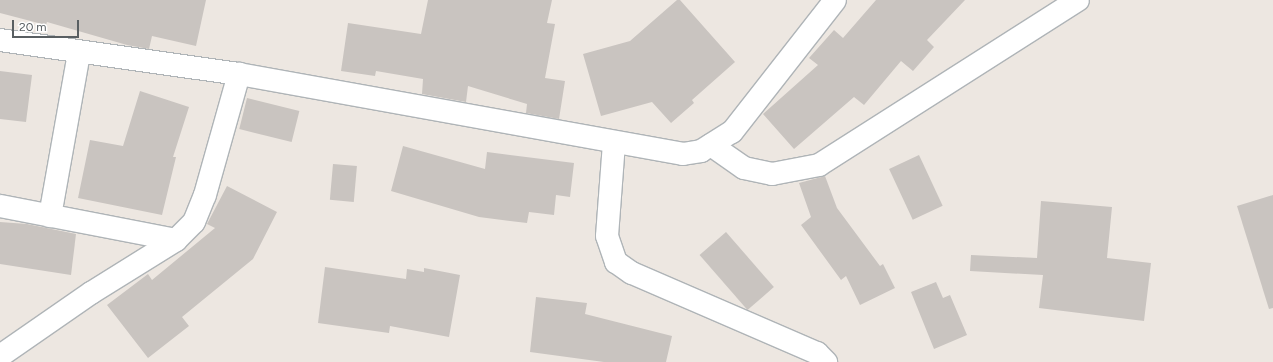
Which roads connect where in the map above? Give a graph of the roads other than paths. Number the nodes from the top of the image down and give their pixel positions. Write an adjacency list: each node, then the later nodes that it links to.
1 (835, 0): 7 (street)
2 (1078, 0): 7 (street)
3 (0, 40): 4 (street)
4 (79, 53): 5 (street); 9 (street)
5 (239, 74): 6 (street); 10 (street)
6 (614, 143): 7 (street); 12 (street)
7 (711, 145)
8 (0, 206): 9 (street)
9 (50, 216): 10 (street)
10 (176, 240): 11 (street)
11 (0, 356)
12 (826, 362)

